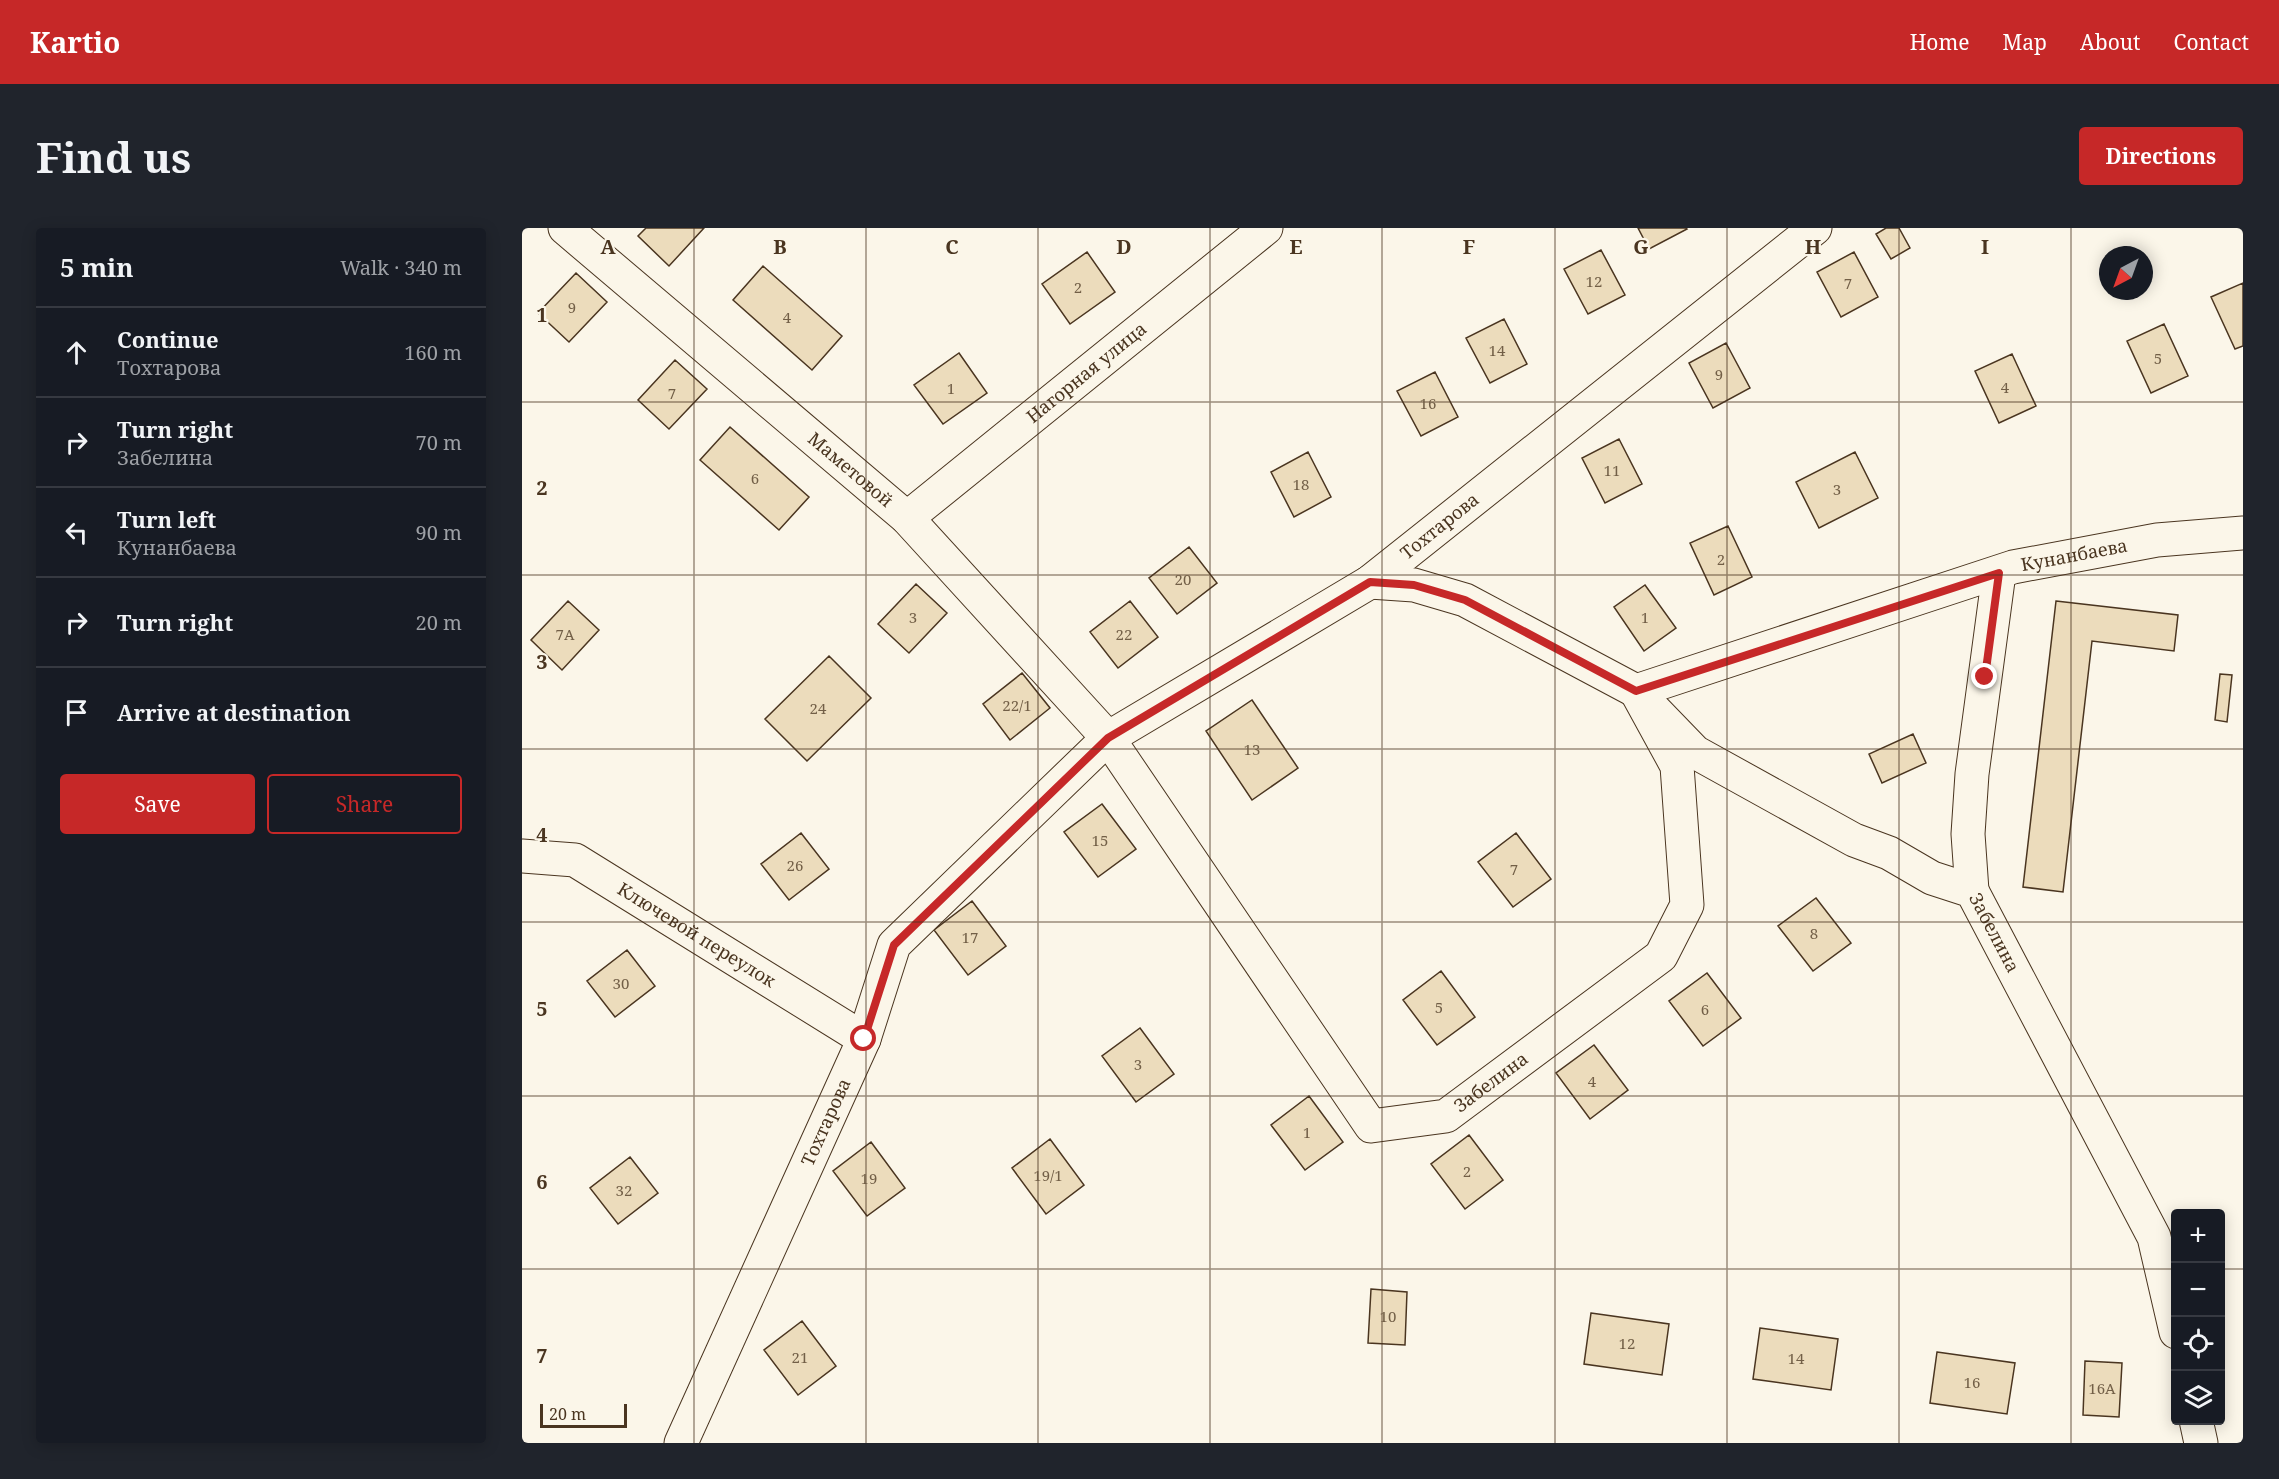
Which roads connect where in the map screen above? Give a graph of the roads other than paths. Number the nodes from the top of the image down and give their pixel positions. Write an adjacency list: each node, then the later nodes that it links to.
1 (564, 228): 4 (street, Маметовой)
2 (1266, 228): 4 (street, Нагорная улица)
3 (1815, 228): 7 (street, Тохтарова)
4 (907, 518): 9 (street, Маметовой)
5 (2243, 533): 6 (street, Кунанбаева)
6 (1999, 573): 8 (street, Кунанбаева); 11 (street)
7 (1370, 582): 8 (street, Забелина); 9 (street, Тохтарова)
8 (1636, 691): 9 (street, Забелина); 11 (street, Забелина)
9 (1108, 738): 12 (street, Тохтарова)
10 (522, 856): 12 (street, Ключевой переулок)
11 (1972, 891): 13 (street, Забелина)
12 (864, 1039): 15 (street, Тохтарова)
13 (2172, 1317)
14 (2197, 1425): 16 (street)
15 (681, 1443)
16 (2201, 1443)

